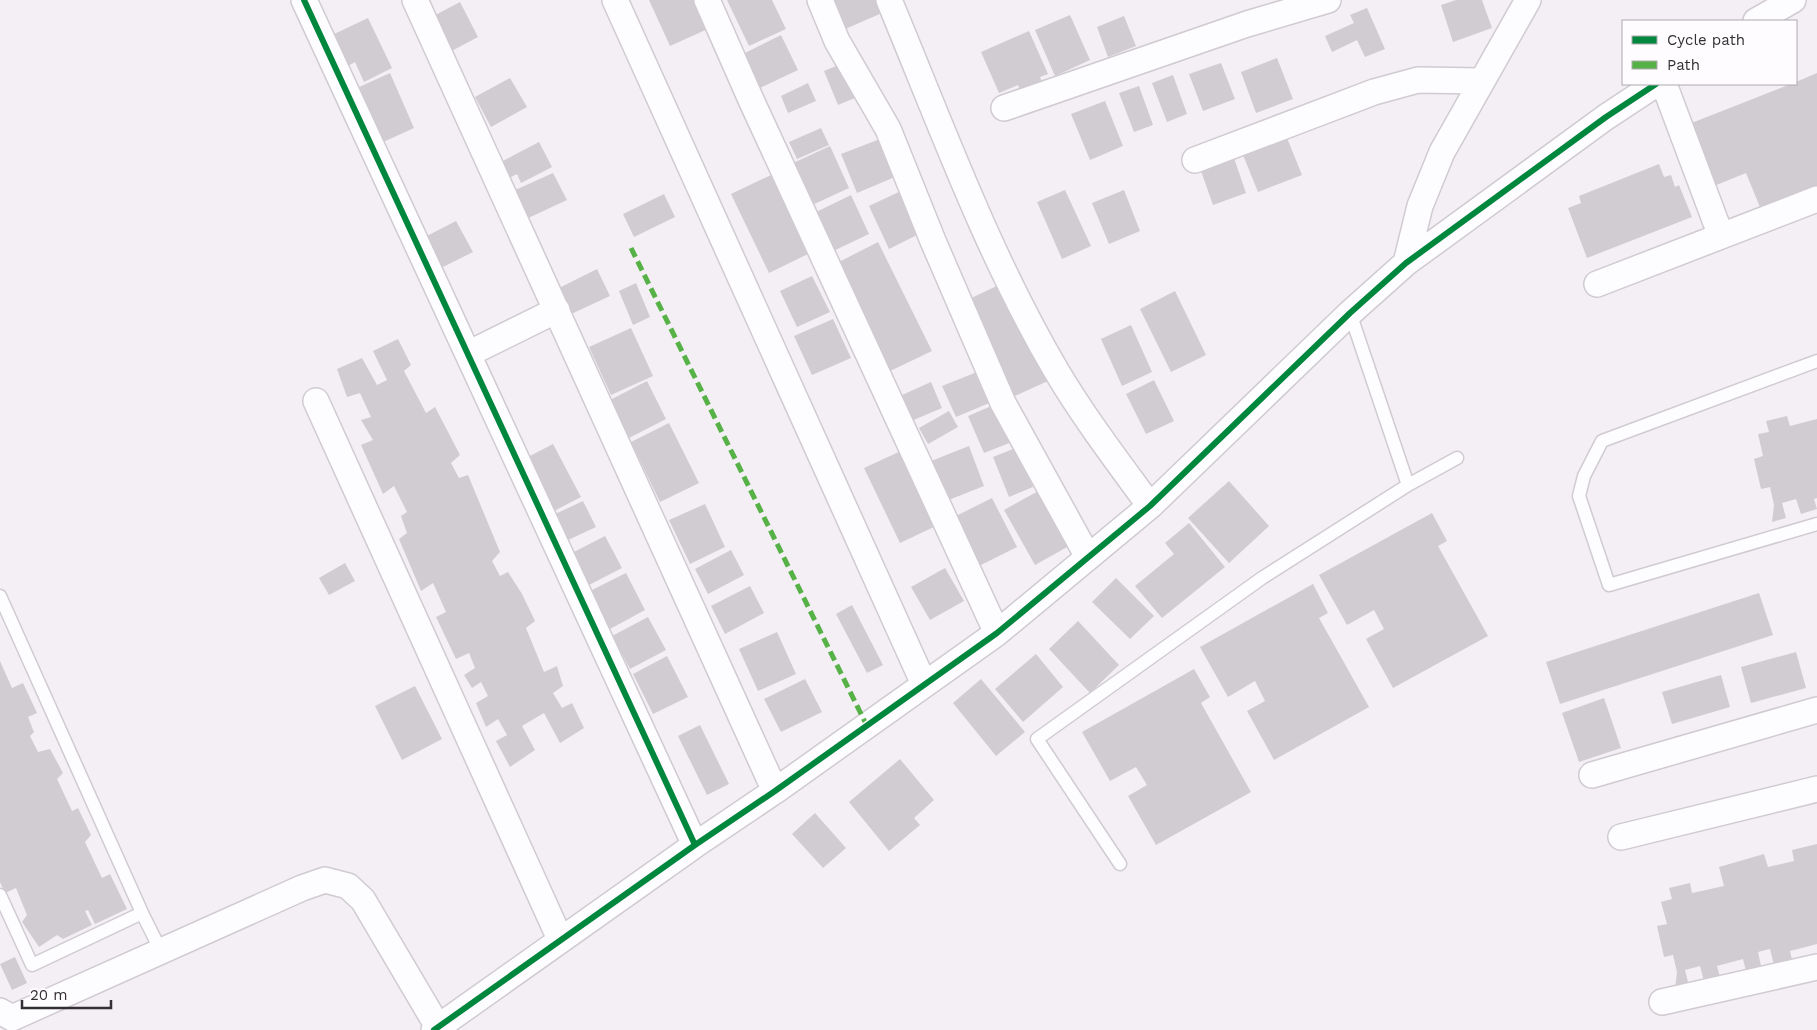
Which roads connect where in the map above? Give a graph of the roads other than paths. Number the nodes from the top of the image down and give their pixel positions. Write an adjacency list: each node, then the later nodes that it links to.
1 (304, 0): 22 (street)
2 (415, 0): 20 (street)
3 (615, 0): 32 (street)
4 (707, 0): 31 (street)
5 (820, 0): 29 (street)
6 (889, 0): 27 (street)
7 (1328, 0): 14 (street)
8 (1528, 0): 11 (street)
9 (1793, 0): 10 (street)
10 (1758, 20)
11 (1482, 81): 15 (street); 18 (street)
12 (1654, 85): 18 (street)
13 (1664, 85): 17 (street)
14 (1004, 108)
15 (1195, 160)
16 (1817, 199): 17 (street)
17 (1721, 236): 19 (street)
18 (1406, 263): 21 (street)
19 (1597, 284)
20 (556, 310): 22 (street); 36 (street)
21 (1350, 313): 26 (lane); 27 (street)
22 (468, 354): 38 (street)
23 (1817, 361): 28 (lane)
24 (316, 401): 42 (street)
25 (1456, 458): 26 (lane)
26 (1408, 485): 39 (lane)
27 (1150, 506): 29 (street)
28 (1817, 524)
29 (1088, 557): 31 (street)
30 (0, 596): 41 (lane)
31 (997, 633): 32 (street)
32 (924, 684): 36 (street)
33 (1817, 710): 34 (street)
34 (1592, 775)
35 (1817, 789): 37 (street)
36 (775, 791): 38 (street)
37 (1621, 837)
38 (695, 844): 42 (street)
39 (1120, 864)
40 (0, 895): 41 (lane)
41 (143, 915): 43 (lane)
42 (560, 939): 47 (street)
43 (161, 951): 46 (street); 47 (street)
44 (1817, 967): 45 (street)
45 (1662, 1002)
46 (0, 1011)
47 (436, 1029)

